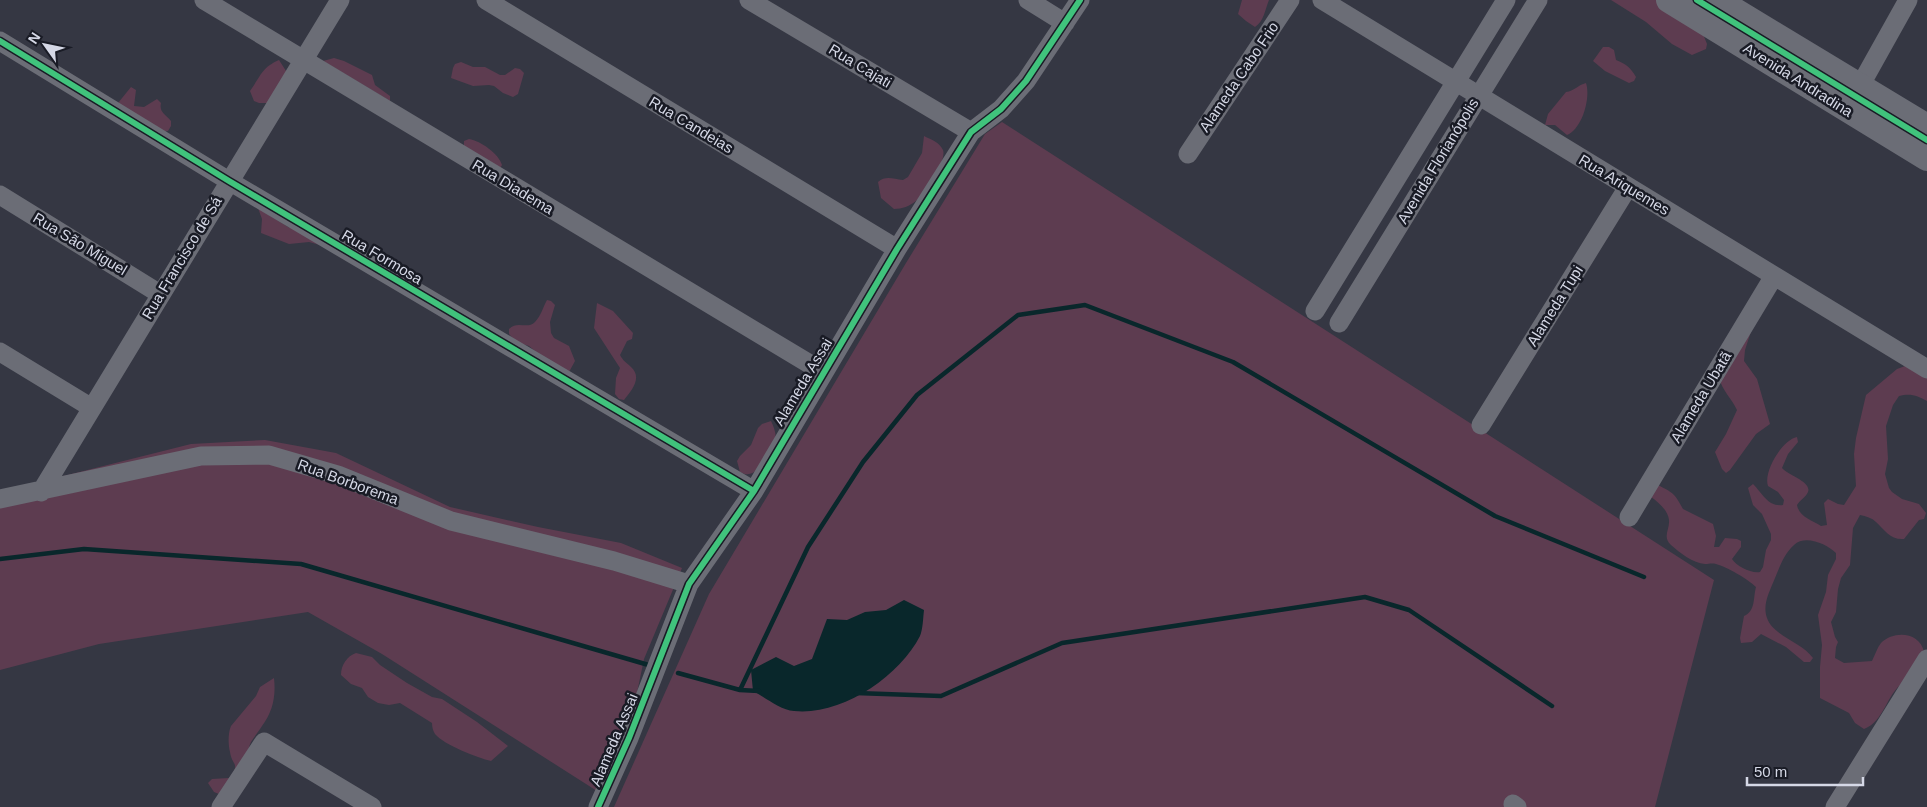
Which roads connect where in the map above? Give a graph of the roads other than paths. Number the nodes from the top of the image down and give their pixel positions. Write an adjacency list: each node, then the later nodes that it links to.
1 (204, 0): 16 (street, Rua Diadema)
2 (340, 0): 16 (street, Rua Francisco de Sá)
3 (486, 0): 27 (street, Rua Candeias)
4 (749, 0): 21 (street, Rua Cajati)
5 (1028, 0): 14 (street)
6 (1080, 0): 14 (street, Alameda Assai)
7 (1290, 0): 22 (street, Alameda Cabo Frio)
8 (1322, 0): 17 (street, Rua Ariquemes)
9 (1506, 0): 17 (street, Avenida Florianópolis)
10 (1538, 0): 19 (street, Avenida Florianópolis)
11 (1669, 0): 23 (main road, Avenida Andradina)
12 (1717, 0): 18 (main road, Avenida Andradina)
13 (1908, 0): 18 (street)
14 (1065, 22): 21 (street, Alameda Assai)
15 (0, 41): 24 (street, Rua Formosa)
16 (304, 61): 24 (street, Rua Francisco de Sá); 34 (street, Rua Diadema)
17 (1457, 82): 19 (street, Rua Ariquemes); 30 (street, Avenida Florianópolis)
18 (1860, 86): 20 (main road, Avenida Andradina)
19 (1478, 96): 25 (street, Rua Ariquemes); 31 (street, Avenida Florianópolis)
20 (1927, 127)
21 (970, 132): 27 (street, Alameda Assai)
22 (1188, 154)
23 (1927, 158)
24 (229, 181): 29 (street, Rua Francisco de Sá); 37 (street, Rua Formosa)
25 (1628, 187): 28 (street, Rua Ariquemes); 36 (street, Alameda Tupi)
26 (0, 195): 29 (street, Rua São Miguel)
27 (897, 249): 34 (street, Alameda Assai)
28 (1774, 276): 33 (street, Rua Ariquemes); 40 (street, Alameda Ubatã)
29 (160, 294): 35 (street, Rua Francisco de Sá)
30 (1315, 311)
31 (1339, 323)
32 (0, 352): 35 (street)
33 (1927, 369)
34 (823, 372): 37 (street, Alameda Assai)
35 (92, 408): 38 (street, Rua Francisco de Sá)
36 (1481, 425)
37 (754, 490): 41 (street, Alameda Assai)
38 (41, 492): 39 (street, Rua Borborema); 41 (street, Rua Borborema)
39 (0, 499)
40 (1629, 517)
41 (689, 584): 45 (street, Alameda Assai)
42 (1927, 659): 46 (street)
43 (221, 807): 44 (street)
44 (372, 807)
45 (598, 807)
46 (1835, 807)

